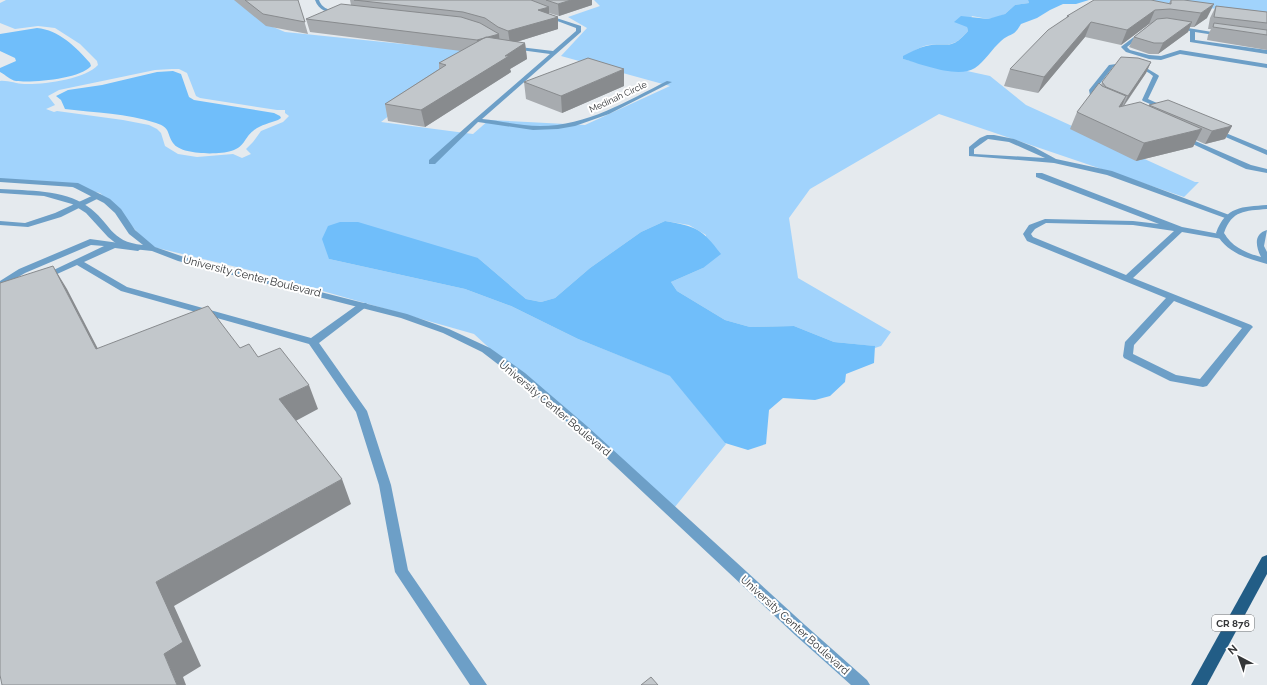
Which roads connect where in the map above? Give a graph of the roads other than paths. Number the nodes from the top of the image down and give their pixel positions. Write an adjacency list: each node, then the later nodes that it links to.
1 (316, 0): 3 (street)
2 (537, 12): 10 (street)
3 (341, 13)
4 (1169, 26): 5 (street)
5 (1193, 30): 7 (street); 9 (street)
6 (1146, 31): 11 (street)
7 (1230, 35)
8 (507, 46): 10 (street)
9 (1267, 52)
10 (555, 53): 15 (street)
11 (1267, 66)
12 (669, 82): 15 (street, Medinah Circle)
13 (1106, 104): 14 (street)
14 (1174, 113)
15 (478, 120): 20 (street)
16 (1210, 128): 18 (street)
17 (1177, 135): 21 (street)
18 (1267, 153)
19 (1054, 161): 19 (street); 28 (street)
20 (432, 162)
21 (1267, 171)
22 (1039, 176): 30 (street)
23 (0, 180): 25 (street, University Center Boulevard)
24 (0, 191): 26 (street, University Center Boulevard)
25 (98, 196): 26 (street); 34 (street, University Center Boulevard)
26 (80, 205): 29 (street); 34 (street, University Center Boulevard)
27 (1267, 207): 28 (street)
28 (1228, 216): 32 (street)
29 (0, 223)
30 (1180, 229): 32 (street); 37 (street); 37 (street)
31 (1267, 232): 35 (street)
32 (1222, 237): 35 (street)
33 (112, 246): 34 (street); 36 (street); 39 (street)
34 (154, 249): 41 (street, University Center Boulevard)
35 (1267, 261)
36 (79, 262): 38 (street); 42 (street)
37 (1127, 279): 40 (street)
38 (31, 282)
39 (0, 285)
40 (1172, 297): 40 (street)
41 (363, 305): 42 (street); 45 (street, University Center Boulevard)
42 (313, 342): 44 (street)
43 (1267, 561): 46 (main road, CR 876)
44 (479, 685)
45 (860, 685)
46 (1199, 685)

